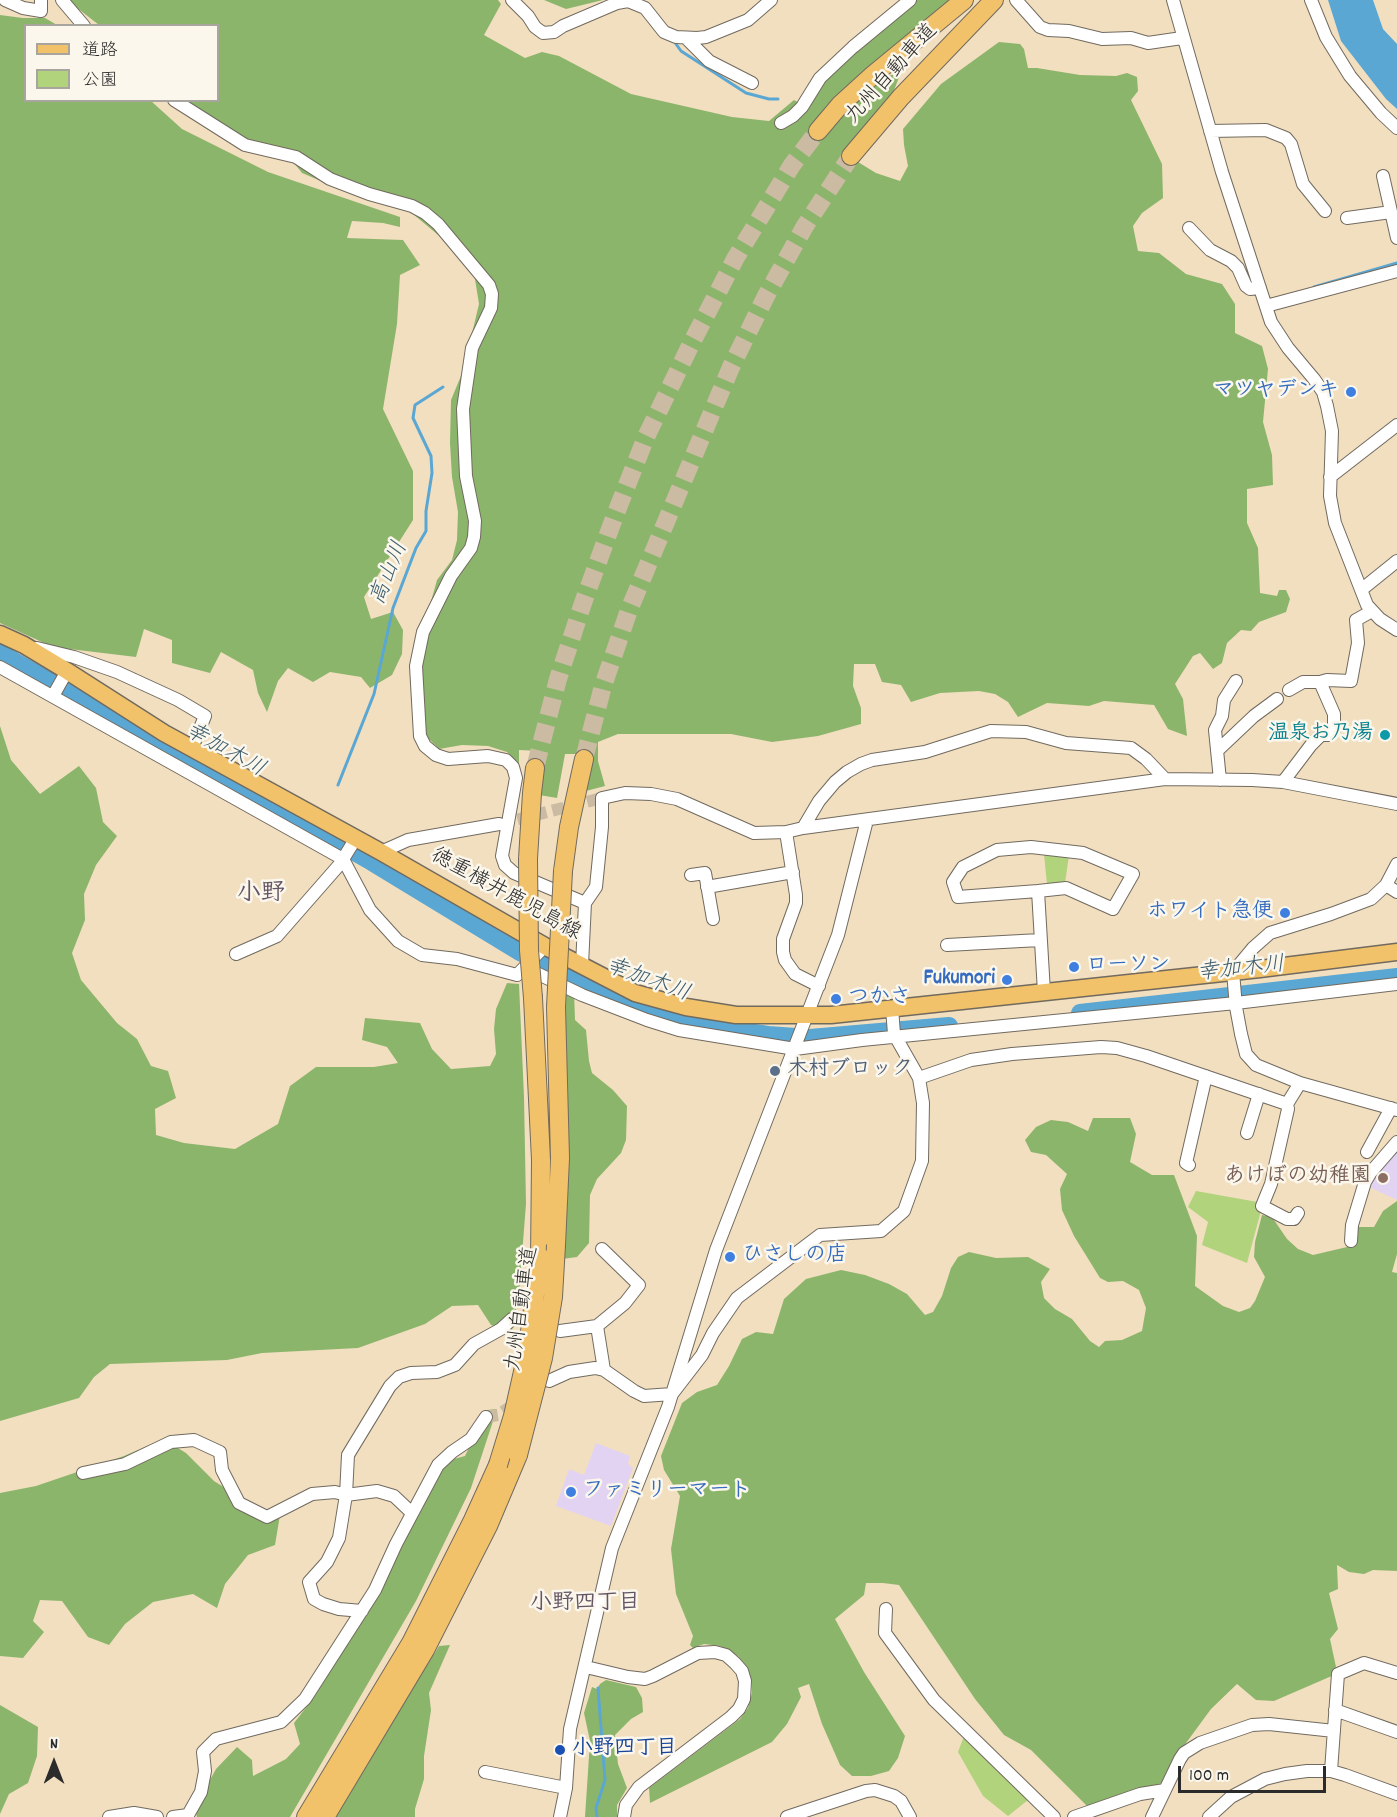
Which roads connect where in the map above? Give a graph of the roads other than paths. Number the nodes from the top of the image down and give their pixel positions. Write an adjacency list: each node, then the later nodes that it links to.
1 (5, 0): 2 (street)
2 (41, 0)
3 (62, 0): 12 (street)
4 (512, 0): 13 (street)
5 (771, 0): 13 (street)
6 (910, 0): 17 (street)
7 (964, 0): 19 (highway, 九州自動車道)
8 (994, 0): 21 (highway, 九州自動車道)
9 (1016, 0): 14 (street)
10 (1173, 0): 14 (street)
11 (1311, 0): 18 (street)
12 (82, 24)
13 (686, 38): 15 (street)
14 (1182, 38): 20 (street)
15 (752, 83)
16 (177, 102): 68 (street)
17 (781, 123)
18 (1397, 128)
19 (818, 131)
20 (1210, 131): 23 (street); 29 (street)
21 (851, 156)
22 (1383, 176): 24 (street)
23 (1325, 211)
24 (1391, 212): 25 (street); 27 (street)
25 (1347, 218)
26 (1189, 228): 29 (street)
27 (1397, 238)
28 (1397, 271): 30 (street)
29 (1260, 288): 30 (street)
30 (1266, 306): 32 (street)
31 (1397, 425): 32 (street)
32 (1330, 477): 34 (street)
33 (1397, 561): 34 (street)
34 (1361, 590): 35 (street)
35 (1371, 612): 36 (street); 42 (street)
36 (1397, 630)
37 (0, 634): 38 (main road, 徳重横井鹿児島線)
38 (24, 645): 40 (main road, 徳重横井鹿児島線); 46 (street)
39 (0, 667): 44 (street)
40 (67, 671): 44 (street); 46 (main road, 徳重横井鹿児島線)
41 (1236, 681): 47 (street)
42 (1320, 682): 43 (street); 52 (street)
43 (1289, 690)
44 (53, 696): 60 (street)
45 (1277, 699): 47 (street)
46 (192, 748): 58 (main road, 徳重横井鹿児島線)
47 (1217, 750): 51 (street)
48 (584, 759): 125 (highway, 九州自動車道, bridge)
49 (535, 768): 124 (highway, 九州自動車道, bridge)
50 (1165, 779): 51 (street); 54 (street); 56 (street)
51 (1220, 780): 52 (street)
52 (1283, 782): 53 (street)
53 (1397, 804)
54 (867, 820): 56 (street); 79 (street)
55 (499, 824): 59 (street)
56 (804, 828): 57 (street)
57 (786, 832): 62 (street); 68 (street)
58 (356, 838): 59 (main road, 徳重横井鹿児島線); 60 (street)
59 (381, 852): 72 (main road, 徳重横井鹿児島線)
60 (344, 857): 74 (street); 75 (street)
61 (1396, 868): 64 (street)
62 (793, 872): 65 (street); 79 (street)
63 (692, 875): 65 (street)
64 (1386, 885): 67 (street); 77 (street)
65 (707, 887): 69 (street)
66 (1038, 891): 66 (street); 70 (street)
67 (1397, 892)
68 (585, 903): 76 (street)
69 (713, 919)
70 (1040, 940): 71 (street); 80 (street)
71 (946, 945)
72 (544, 948): 75 (street); 76 (main road, 徳重横井鹿児島線)
73 (1397, 952): 77 (main road, 徳重横井鹿児島線)
74 (236, 954)
75 (527, 964): 85 (street)
76 (582, 965): 83 (main road, 徳重横井鹿児島線)
77 (1234, 977): 80 (main road, 徳重横井鹿児島線); 81 (street)
78 (1397, 984): 81 (street)
79 (819, 986): 83 (street)
80 (1044, 992): 82 (main road, 徳重横井鹿児島線)
81 (1236, 1001): 84 (street); 88 (street)
82 (892, 1013): 83 (main road, 徳重横井鹿児島線); 84 (street)
83 (805, 1020): 85 (street)
84 (895, 1036): 85 (street); 87 (street)
85 (796, 1046): 104 (street)
86 (1206, 1076): 87 (street); 89 (street); 95 (street)
87 (919, 1077): 104 (street)
88 (1300, 1083): 90 (street); 91 (street)
89 (1259, 1094): 90 (street); 92 (street)
90 (1287, 1104): 96 (street)
91 (1394, 1109): 94 (street)
92 (1247, 1132)
93 (1397, 1142): 97 (street)
94 (1367, 1152)
95 (1190, 1165)
96 (1298, 1213)
97 (1351, 1240)
98 (602, 1249): 100 (street)
99 (516, 1318): 107 (street)
100 (597, 1326): 101 (street); 102 (street)
101 (560, 1331)
102 (604, 1370): 103 (street); 104 (street)
103 (549, 1381)
104 (672, 1394): 111 (street)
105 (486, 1417): 108 (street)
106 (83, 1473): 107 (street)
107 (346, 1495): 108 (street); 110 (street)
108 (412, 1513): 110 (street)
109 (886, 1609): 130 (street)
110 (362, 1611): 123 (street)
111 (586, 1667): 118 (street); 127 (street)
112 (1397, 1673): 113 (street)
113 (1335, 1710): 114 (street); 115 (street)
114 (1334, 1731): 116 (street); 119 (street)
115 (1397, 1732)
116 (1331, 1771): 120 (street); 133 (street)
117 (485, 1772): 118 (street)
118 (566, 1788): 126 (street)
119 (1165, 1790): 131 (street); 132 (street)
120 (1397, 1794)
121 (109, 1817): 122 (street)
122 (157, 1817)
123 (173, 1817)
124 (306, 1817)
125 (325, 1817)
126 (560, 1817)
127 (624, 1817)
128 (787, 1817): 129 (street)
129 (910, 1817)
130 (1054, 1817)
131 (1074, 1817)
132 (1152, 1817)
133 (1209, 1817)

